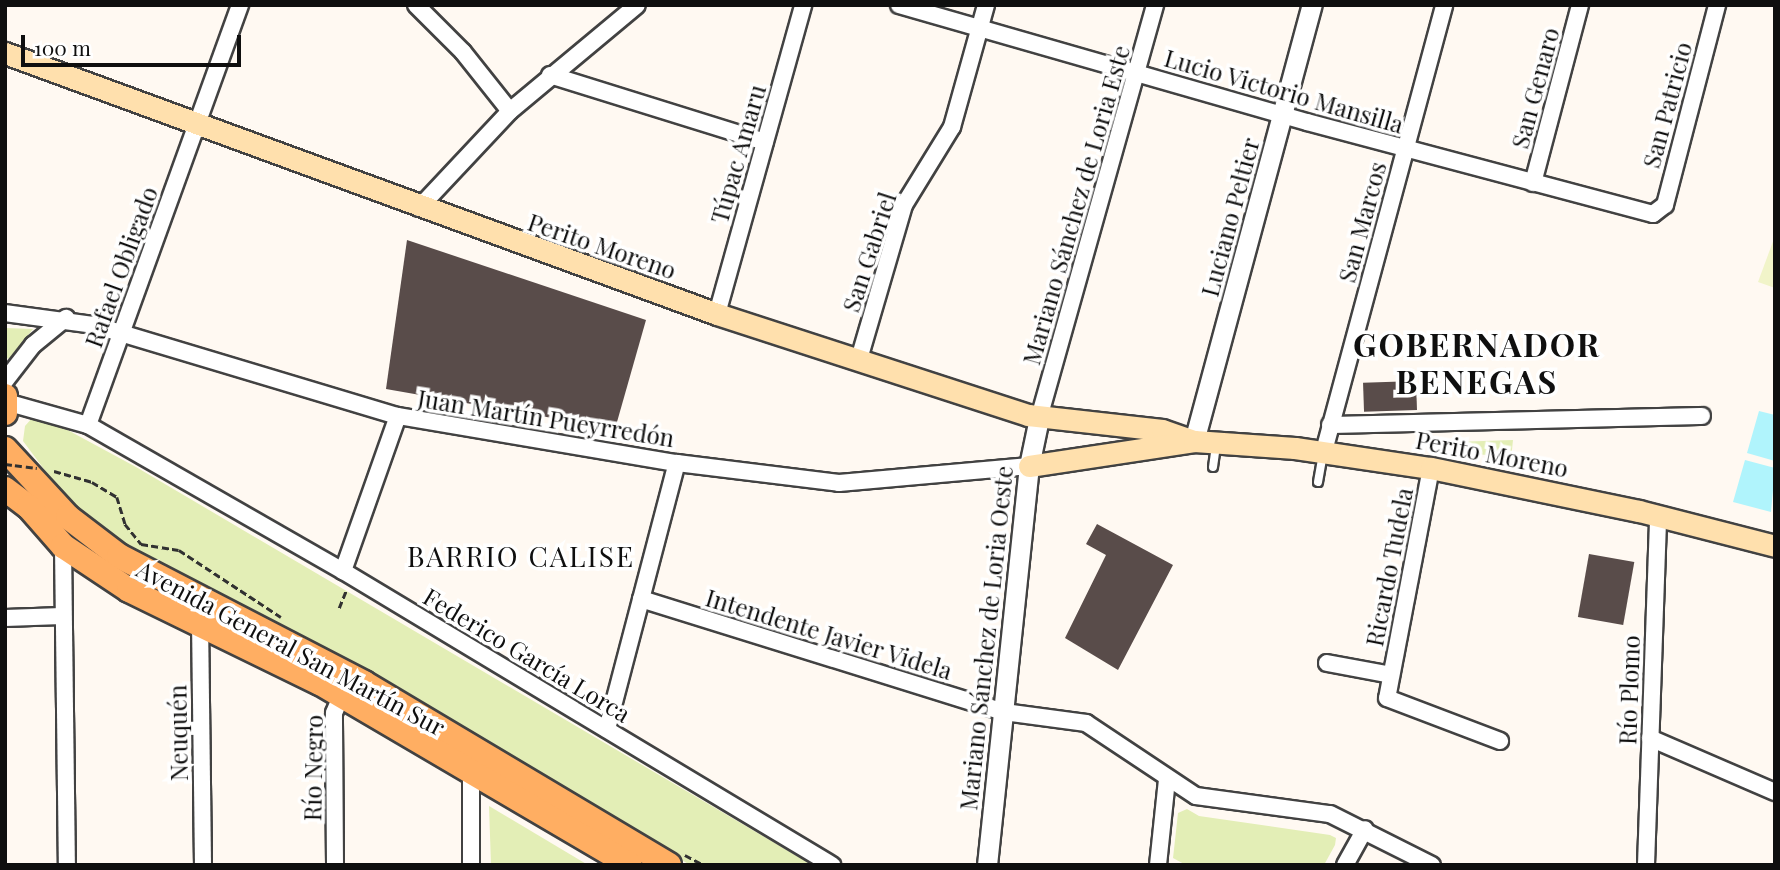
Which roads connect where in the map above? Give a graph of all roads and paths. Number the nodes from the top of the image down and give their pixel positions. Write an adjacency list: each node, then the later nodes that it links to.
1 (240, 5): 18 (street, Rafael Obligado)
2 (416, 5): 16 (street)
3 (803, 5): 19 (street, Túpac Amaru)
4 (899, 5): 12 (street, Lucio Victorio Mansilla)
5 (986, 5): 12 (street, San Gabriel)
6 (1155, 5): 14 (street, Mariano Sánchez de Loria Este)
7 (1312, 5): 17 (street, Luciano Peltier)
8 (1444, 5): 20 (street, San Marcos)
9 (1580, 5): 21 (street, San Genaro)
10 (1717, 5): 23 (street, San Patricio)
11 (626, 8): 15 (street)
12 (980, 28): 14 (street, Lucio Victorio Mansilla); 28 (street, San Gabriel)
13 (5, 53): 18 (main road, Perito Moreno)
14 (1137, 74): 17 (street, Lucio Victorio Mansilla); 32 (street, Mariano Sánchez de Loria Este)
15 (550, 75): 16 (street); 19 (street)
16 (510, 111): 22 (street)
17 (1283, 113): 20 (street, Lucio Victorio Mansilla); 35 (street, Luciano Peltier)
18 (197, 124): 22 (main road, Perito Moreno); 27 (street, Rafael Obligado)
19 (765, 142): 25 (street, Túpac Amaru)
20 (1405, 148): 21 (street, Lucio Victorio Mansilla); 34 (street, San Marcos)
21 (1533, 183): 23 (street, Lucio Victorio Mansilla)
22 (419, 208): 25 (main road, Perito Moreno)
23 (1657, 214)
24 (5, 313): 26 (street, Juan Martín Pueyrredón)
25 (717, 314): 28 (main road, Perito Moreno)
26 (66, 318): 27 (street, Juan Martín Pueyrredón); 29 (street)
27 (122, 332): 30 (street, Juan Martín Pueyrredón); 33 (street, Rafael Obligado)
28 (859, 359): 32 (main road, Perito Moreno)
29 (6, 398): 33 (street, Federico García Lorca)
30 (398, 416): 39 (street, Juan Martín Pueyrredón); 50 (street)
31 (1702, 416): 34 (street)
32 (1039, 418): 35 (main road, Perito Moreno); 41 (street, Mariano Sánchez de Loria Oeste)
33 (88, 425): 50 (street, Federico García Lorca)
34 (1330, 425): 38 (street, San Marcos)
35 (1195, 441): 36 (main road, Perito Moreno); 41 (main road, Perito Moreno)
36 (1217, 442): 38 (main road, Perito Moreno); 42 (lane)
37 (5, 449): 52 (main road, Avenida General San Martín Sur)
38 (1324, 451): 44 (main road, Perito Moreno); 45 (lane)
39 (677, 463): 41 (street, Juan Martín Pueyrredón); 51 (street)
40 (5, 464): 43 (path, bridge)
41 (1029, 466): 59 (street, Mariano Sánchez de Loria Oeste)
42 (1213, 467)
43 (37, 468)
44 (1431, 468): 47 (main road, Perito Moreno); 57 (street, Ricardo Tudela)
45 (1318, 482)
46 (5, 489): 48 (main road, Avenida General San Martín Sur)
47 (1658, 516): 49 (main road, Perito Moreno); 61 (street, Río Plomo)
48 (63, 546): 53 (street); 55 (main road, Avenida General San Martín Sur)
49 (1775, 546)
50 (343, 571): 60 (street, Federico García Lorca)
51 (641, 599): 59 (street, Intendente Javier Videla); 60 (street)
52 (200, 601): 55 (street, Neuquén); 58 (main road, Avenida General San Martín Sur)
53 (62, 616): 54 (street); 67 (street)
54 (5, 618)
55 (200, 626): 58 (main road, Avenida General San Martín Sur); 68 (street, Neuquén)
56 (1327, 663): 57 (street, Ricardo Tudela)
57 (1391, 675): 62 (street, Ricardo Tudela)
58 (346, 685): 63 (main road, Avenida General San Martín Sur); 69 (street, Río Negro)
59 (1004, 712): 64 (street, Intendente Javier Videla); 74 (street, Mariano Sánchez de Loria Oeste)
60 (607, 729): 73 (street, Federico García Lorca)
61 (1650, 738): 65 (street); 78 (street, Río Plomo)
62 (1500, 741)
63 (474, 760): 70 (street); 71 (main road, Avenida General San Martín Sur); 72 (main road, Avenida General San Martín Sur)
64 (1167, 780): 66 (street, Intendente Javier Videla); 75 (street)
65 (1775, 792)
66 (1365, 829): 76 (street); 77 (street, Intendente Javier Videla)
67 (67, 865)
68 (203, 865)
69 (335, 865)
70 (471, 865)
71 (630, 865)
72 (669, 865)
73 (832, 865)
74 (987, 865)
75 (1158, 865)
76 (1345, 865)
77 (1432, 865)
78 (1646, 865)

